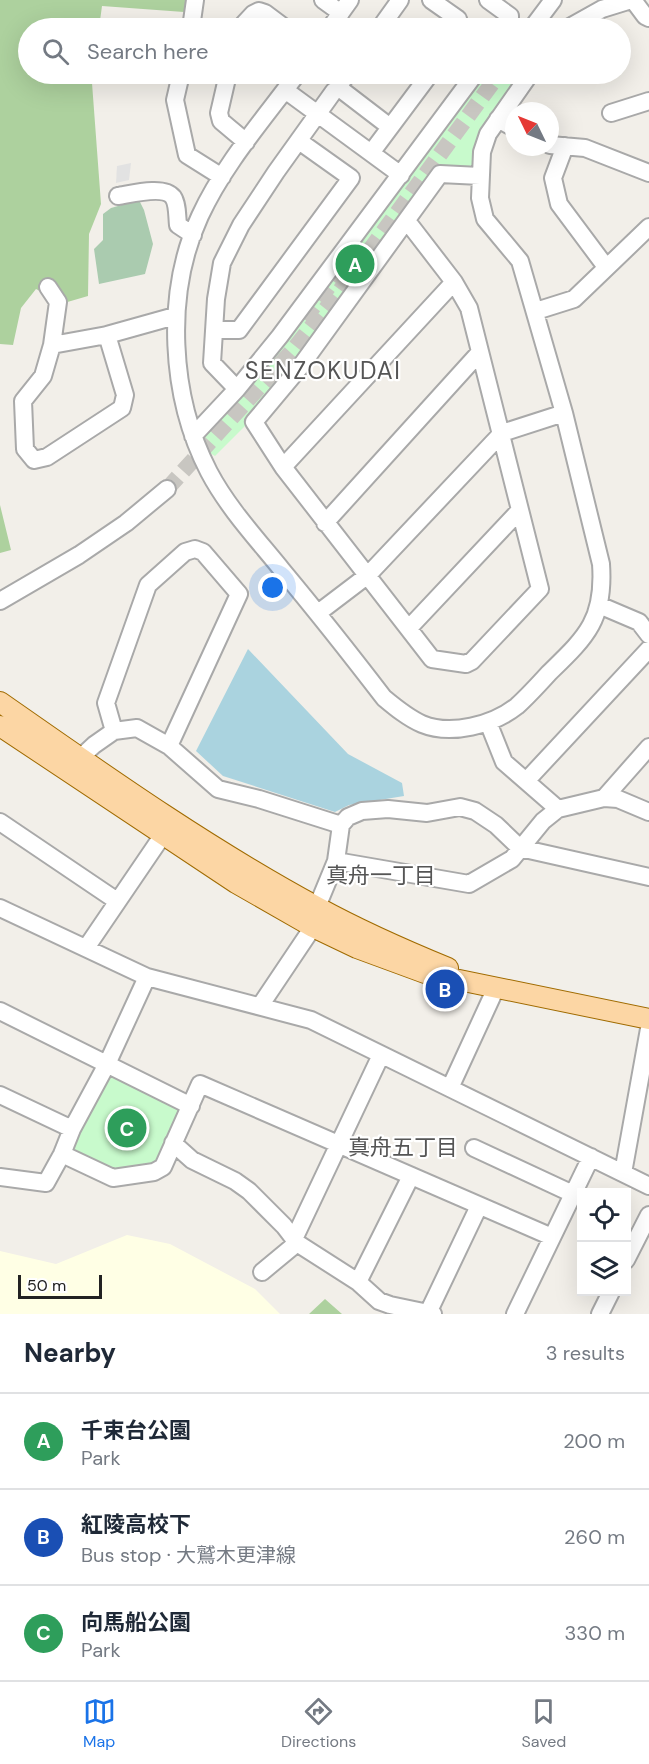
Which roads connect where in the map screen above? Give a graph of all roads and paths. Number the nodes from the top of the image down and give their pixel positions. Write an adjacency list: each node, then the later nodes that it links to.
1 (195, 0): 10 (street)
2 (323, 0): 9 (street)
3 (400, 0): 13 (street)
4 (431, 0): 14 (street)
5 (488, 0): 15 (street)
6 (541, 0): 16 (street)
7 (553, 0): 17 (street)
8 (632, 0): 18 (street); 19 (street)
9 (346, 7)
10 (192, 18)
11 (249, 18): 12 (street)
12 (270, 18)
13 (387, 18)
14 (455, 18)
15 (510, 18)
16 (528, 18)
17 (532, 18)
18 (586, 18)
19 (649, 18)
20 (179, 84): 43 (street)
21 (226, 84): 36 (street)
22 (290, 84): 28 (street)
23 (341, 84): 31 (street)
24 (347, 84): 34 (street)
25 (422, 84): 34 (street)
26 (468, 84): 41 (street)
27 (523, 84): 32 (street)
28 (285, 90): 31 (street); 36 (street)
29 (649, 101): 30 (street)
30 (611, 113)
31 (318, 114): 35 (street); 38 (street)
32 (498, 118): 33 (street); 42 (street)
33 (505, 123)
34 (390, 127): 38 (street)
35 (299, 141): 53 (street); 53 (street)
36 (246, 142): 43 (street)
37 (559, 145): 40 (street)
38 (371, 153): 41 (street)
39 (556, 156): 48 (street)
40 (649, 172)
41 (401, 175): 57 (street)
42 (480, 176): 45 (street); 51 (street)
43 (222, 177): 47 (street)
44 (118, 196): 47 (street)
45 (407, 221): 49 (street); 61 (street)
46 (649, 227): 48 (street)
47 (193, 235): 52 (street)
48 (606, 267): 51 (street)
49 (454, 282): 56 (street); 61 (street)
50 (48, 287): 55 (street)
51 (536, 311): 58 (street)
52 (175, 316): 54 (street); 60 (street)
53 (214, 330): 57 (street)
54 (107, 335): 55 (street); 55 (street)
55 (52, 345)
56 (480, 352): 59 (street); 64 (street)
57 (237, 389): 60 (street)
58 (564, 413): 59 (street); 67 (street)
59 (502, 433): 63 (street); 65 (street)
60 (193, 436): 68 (street)
61 (283, 467): 64 (street)
62 (164, 485): 66 (street)
63 (520, 510): 69 (street); 69 (street)
64 (326, 523): 65 (street)
65 (368, 576): 68 (street); 69 (street)
66 (0, 601)
67 (599, 605): 70 (street); 73 (street)
68 (318, 613): 73 (street)
69 (409, 628)
70 (649, 635)
71 (649, 649): 79 (street)
72 (0, 702): 78 (main road)
73 (488, 722): 79 (street)
74 (0, 726): 85 (main road)
75 (114, 731): 76 (street); 76 (street); 78 (street)
76 (169, 746): 84 (street)
77 (649, 747): 80 (street)
78 (80, 758): 85 (main road)
79 (527, 780): 81 (street)
80 (604, 798): 81 (street); 82 (street)
81 (558, 809): 86 (street)
82 (649, 812)
83 (0, 822): 89 (street)
84 (340, 825): 86 (street); 87 (street)
85 (168, 827): 89 (street); 90 (main road); 92 (main road)
86 (520, 848): 87 (street); 88 (street)
87 (336, 861): 90 (street)
88 (649, 877)
89 (117, 901): 93 (street)
90 (317, 907): 92 (street); 95 (main road)
91 (0, 909): 93 (street)
92 (313, 927): 95 (main road); 96 (street)
93 (86, 948): 94 (street)
94 (147, 977): 96 (street); 101 (street)
95 (496, 988): 98 (main road); 103 (street)
96 (260, 1006): 100 (street)
97 (0, 1011): 101 (street)
98 (649, 1019)
99 (649, 1029): 102 (street)
100 (381, 1055): 103 (street); 108 (street)
101 (107, 1064): 105 (street); 106 (street)
102 (644, 1080): 112 (street)
103 (450, 1088): 111 (street)
104 (0, 1095): 106 (street)
105 (191, 1106): 107 (street); 108 (street)
106 (72, 1129): 110 (street)
107 (173, 1143): 110 (street); 120 (street)
108 (339, 1144): 113 (street); 120 (street)
109 (474, 1148): 116 (street)
110 (62, 1154): 114 (street)
111 (591, 1157): 112 (street); 116 (street)
112 (623, 1173): 115 (street)
113 (411, 1176): 117 (street); 123 (street)
114 (0, 1178)
115 (649, 1186)
116 (573, 1194): 119 (street)
117 (479, 1206): 119 (street); 125 (street)
118 (649, 1215): 121 (street)
119 (552, 1238): 126 (street)
120 (295, 1241): 122 (street); 123 (street)
121 (631, 1252)
122 (262, 1272)
123 (358, 1282): 125 (street)
124 (609, 1296): 127 (street)
125 (431, 1313)
126 (515, 1314)
127 (600, 1314)

